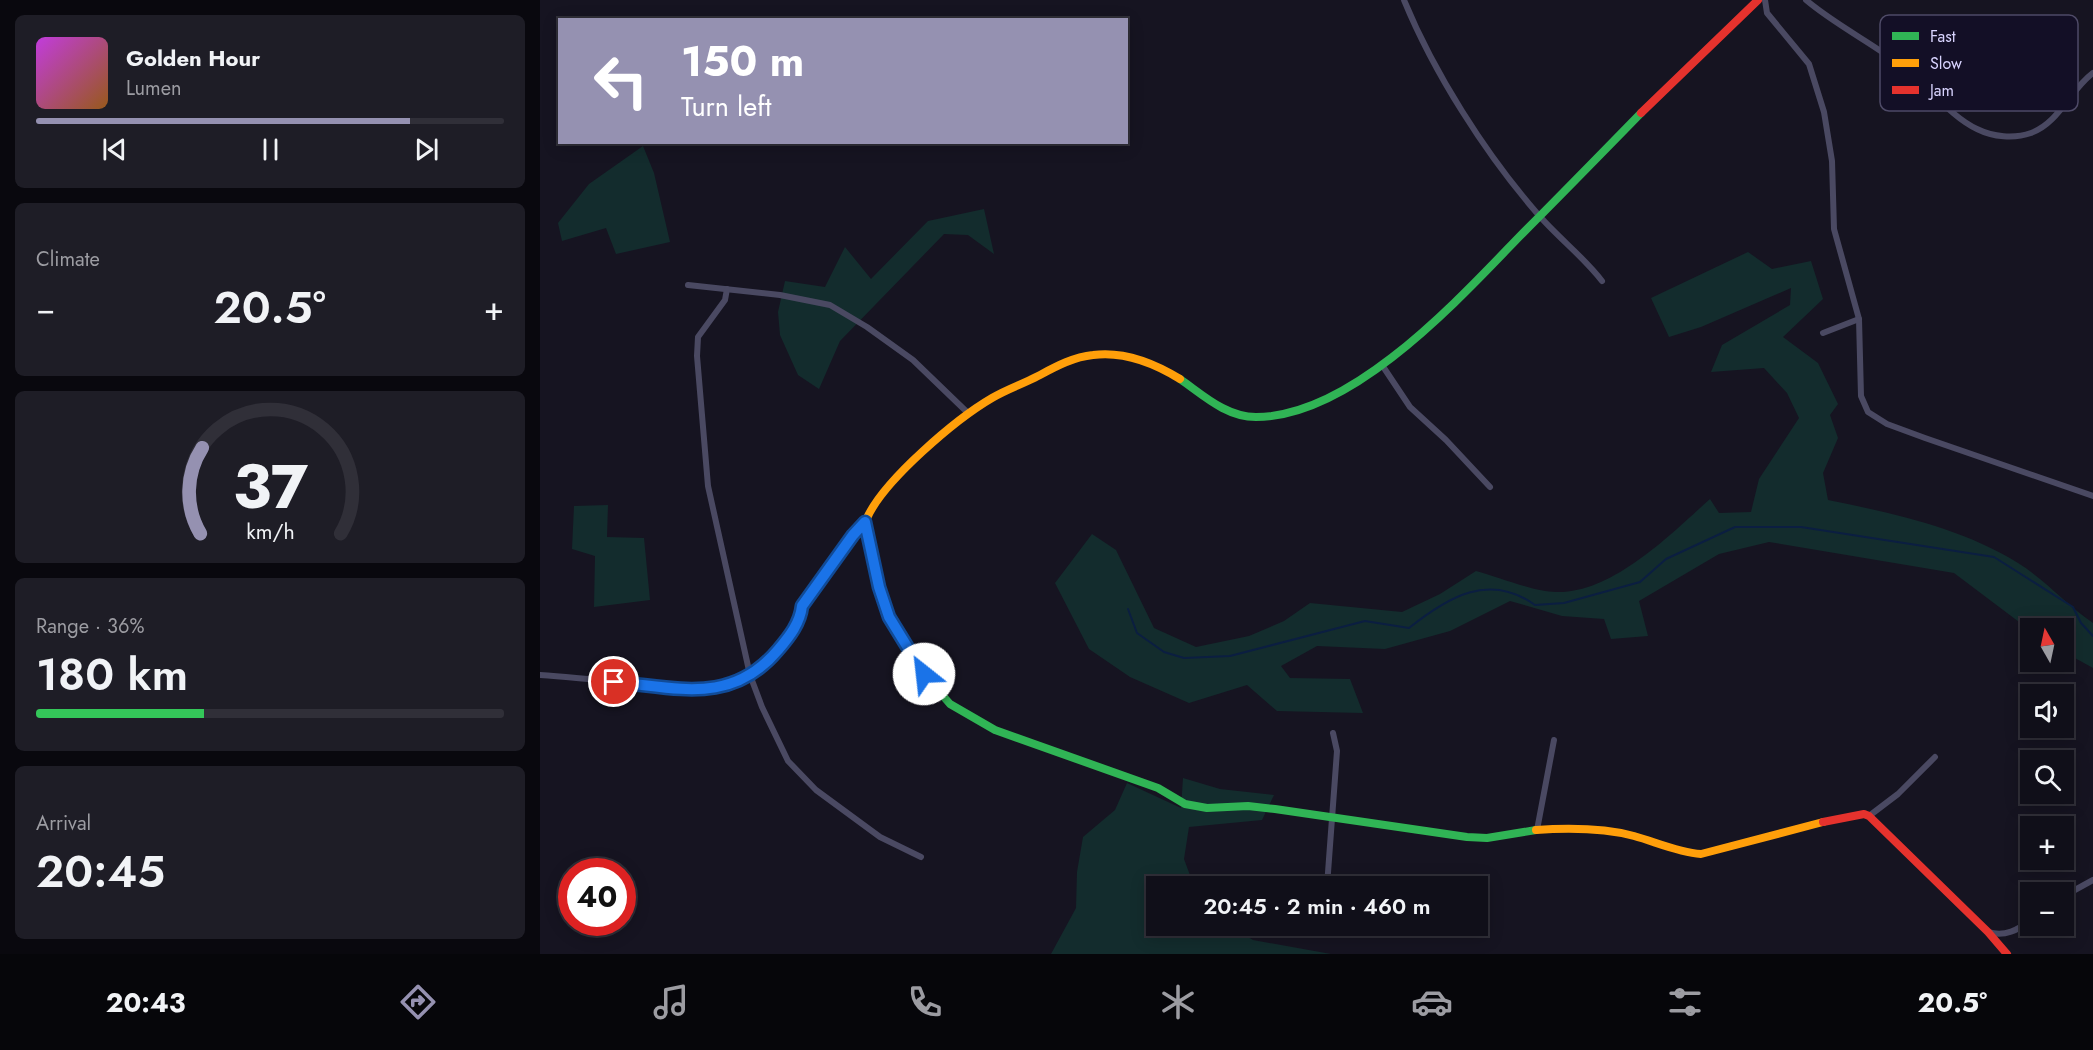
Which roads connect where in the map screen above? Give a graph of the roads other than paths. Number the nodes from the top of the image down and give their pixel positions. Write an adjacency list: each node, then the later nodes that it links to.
1 (1404, 0): 10 (street)
2 (1758, 0): 10 (street)
3 (1765, 0): 14 (street)
4 (1806, 0): 5 (street)
5 (1880, 51)
6 (2093, 73): 7 (street)
7 (2078, 90)
8 (1953, 111): 9 (street)
9 (2058, 111)
10 (1538, 215): 11 (street); 16 (street)
11 (1602, 281)
12 (688, 285): 13 (street)
13 (727, 289): 17 (street); 22 (street)
14 (1859, 319): 15 (street); 19 (street)
15 (1823, 333)
16 (1382, 365): 17 (street); 18 (street)
17 (969, 414): 20 (street)
18 (1490, 487)
19 (2093, 496)
20 (865, 522): 22 (street); 27 (street)
21 (540, 675): 22 (street)
22 (750, 675): 29 (street)
23 (1333, 733): 27 (street)
24 (1554, 740): 28 (street)
25 (1935, 758): 26 (street)
26 (1869, 816): 28 (street); 34 (street)
27 (1331, 819): 28 (street); 30 (street)
28 (1537, 830)
29 (921, 857)
30 (1328, 876)
31 (2093, 880): 32 (street)
32 (2074, 890)
33 (2020, 927): 34 (street)
34 (1988, 932): 35 (street)
35 (2007, 954)

